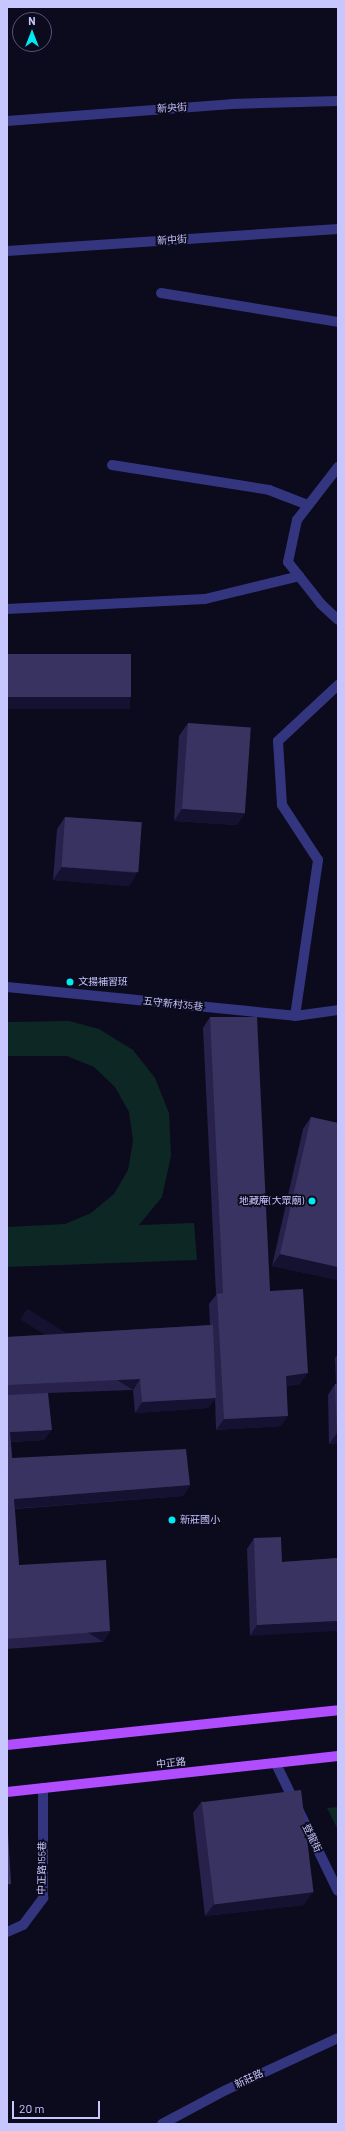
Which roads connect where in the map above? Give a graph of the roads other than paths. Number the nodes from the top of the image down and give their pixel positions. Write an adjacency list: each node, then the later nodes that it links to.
1 (338, 101): 2 (street, 新央街)
2 (7, 121)
3 (338, 229): 4 (street, 新中街)
4 (7, 252)
5 (161, 293): 6 (street)
6 (338, 322)
7 (112, 465): 9 (street)
8 (338, 467): 9 (street)
9 (308, 505): 10 (street)
10 (299, 576): 11 (street); 12 (street)
11 (7, 610)
12 (338, 620)
13 (338, 685): 16 (street)
14 (7, 987): 16 (street, 五守新村35巷)
15 (338, 1010): 16 (street, 五守新村35巷)
16 (295, 1016)
17 (338, 1710): 18 (main road)
18 (7, 1745)
19 (338, 1756): 20 (main road, 中正路)
20 (276, 1764): 21 (main road, 中正路); 23 (street, 登龍街)
21 (43, 1788): 22 (main road, 中正路); 24 (street, 中正路155巷)
22 (7, 1792)
23 (338, 1891)
24 (7, 1932)
25 (338, 2038): 26 (street, 新莊路)
26 (162, 2124)

